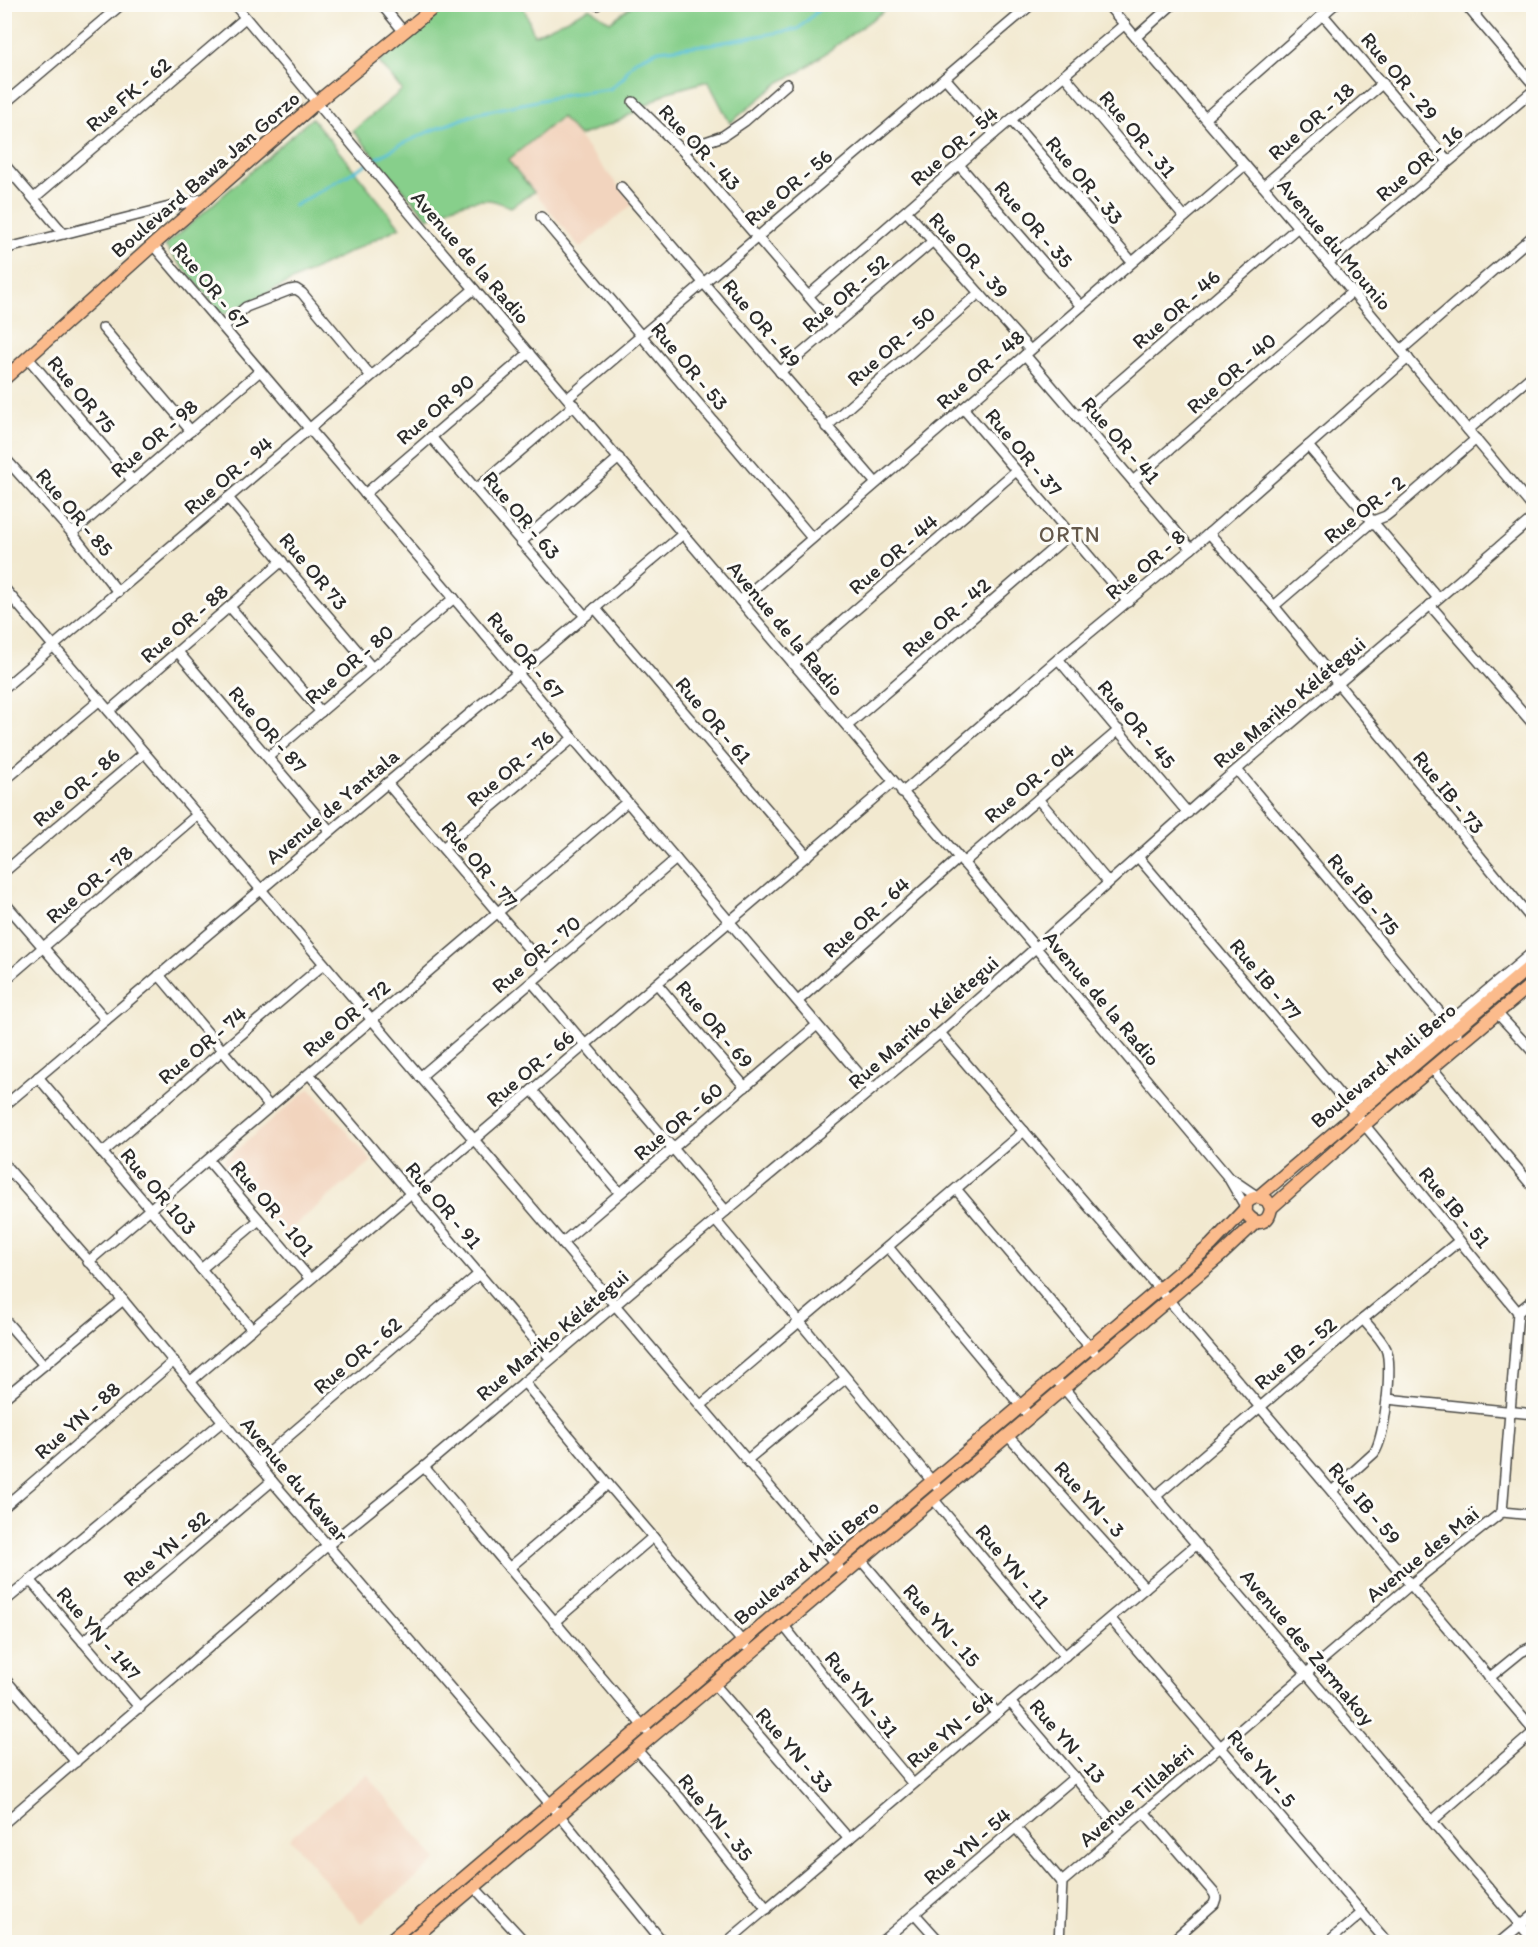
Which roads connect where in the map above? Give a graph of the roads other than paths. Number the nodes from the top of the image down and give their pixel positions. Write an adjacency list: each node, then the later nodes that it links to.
1 (104, 4): 12 (street)
2 (122, 4): 12 (street)
3 (234, 4): 15 (street, Avenue de la Radio)
4 (381, 4): 17 (street)
5 (438, 4): 17 (main road, Boulevard Bawa Jan Gorzo)
6 (1032, 4): 20 (street, Rue OR - 56)
7 (1107, 4): 16 (street, Avenue du Mounio)
8 (1173, 4): 18 (street)
9 (1335, 4): 13 (street)
10 (1465, 4): 14 (street)
11 (1477, 4): 14 (street)
12 (112, 14): 27 (street)
13 (1323, 15): 21 (street, Rue OR - 29); 28 (street)
14 (1476, 17): 23 (street)
15 (245, 18): 25 (street, Avenue de la Radio); 38 (street, Rue FK - 62)
16 (1125, 24): 18 (street, Avenue du Mounio); 19 (street, Rue OR - 54)
17 (404, 32): 25 (main road, Boulevard Bawa Jan Gorzo)
18 (1136, 37): 28 (street, Avenue du Mounio)
19 (1064, 75): 29 (street, Rue OR - 54); 42 (street, Rue OR - 31)
20 (945, 78): 30 (street); 46 (street, Rue OR - 56)
21 (1383, 83): 32 (street, Rue OR - 29); 36 (street, Rue OR - 18)
22 (787, 84): 31 (street)
23 (1533, 85)
24 (1533, 90): 32 (street, Rue OR - 16)
25 (317, 102): 39 (main road, Boulevard Bawa Jan Gorzo); 53 (street, Avenue de la Radio)
26 (633, 102): 31 (street, Rue OR - 43)
27 (4, 104)
28 (1205, 118): 35 (street, Avenue du Mounio)
29 (1011, 120): 30 (street, Rue OR - 54); 50 (street, Rue OR - 33)
30 (994, 134): 34 (street, Rue OR - 54)
31 (682, 150): 46 (street, Rue OR - 43)
32 (1448, 161): 51 (street, Rue OR - 16)
33 (4, 164): 38 (street)
34 (959, 165): 40 (street, Rue OR - 54); 57 (street, Rue OR - 35)
35 (1245, 165): 36 (street, Avenue du Mounio); 42 (street, Rue OR - 48)
36 (1263, 186): 43 (street, Avenue du Mounio)
37 (621, 187): 52 (street, Rue OR - 49)
38 (33, 198): 44 (street)
39 (207, 198): 44 (street); 48 (main road, Boulevard Bawa Jan Gorzo)
40 (906, 211): 47 (street, Rue OR - 39); 56 (street, Rue OR - 54)
41 (541, 217): 61 (street, Rue OR - 53)
42 (1184, 217): 50 (street, Rue OR - 48)
43 (1298, 227): 51 (street, Avenue du Mounio); 74 (street, Rue OR - 46)
44 (64, 234): 49 (street)
45 (1533, 235): 62 (street)
46 (757, 238): 52 (street, Rue OR - 56); 56 (street, Rue OR - 43)
47 (933, 241): 55 (street, Rue OR - 39); 58 (street, Rue OR - 52)
48 (153, 244): 59 (street, Rue OR - 67); 65 (main road, Boulevard Bawa Jan Gorzo)
49 (4, 249)
50 (1131, 262): 57 (street, Rue OR - 48)
51 (1328, 263): 54 (street, Avenue du Mounio)
52 (704, 282): 61 (street, Rue OR - 56); 68 (street, Rue OR - 49)
53 (474, 289): 63 (street, Avenue de la Radio); 70 (street, Rue OR - 94)
54 (1352, 291): 62 (street, Avenue du Mounio); 86 (street, Rue OR - 40)
55 (979, 293): 64 (street, Rue OR - 39); 75 (street, Rue OR - 50)
56 (808, 296): 58 (street, Rue OR - 43)
57 (1081, 306): 64 (street, Rue OR - 48)
58 (833, 325): 68 (street, Rue OR - 52)
59 (223, 327): 67 (street, Rue OR - 67); 70 (street)
60 (103, 328): 78 (street)
61 (640, 336): 72 (street, Rue OR - 56); 98 (street, Rue OR - 53)
62 (1401, 350): 66 (street, Avenue du Mounio)
63 (529, 352): 72 (street, Avenue de la Radio); 79 (street, Rue OR 90)
64 (1027, 352): 73 (street, Rue OR - 48); 74 (street, Rue OR - 41)
65 (28, 358): 71 (main road, Boulevard Bawa Jan Gorzo); 85 (street, Rue OR 75)
66 (1408, 358): 77 (street, Avenue du Mounio); 81 (street, Rue OR - 8)
67 (260, 370): 76 (street, Rue OR - 67); 78 (street, Rue OR - 98)
68 (780, 372): 75 (street, Rue OR - 49)
69 (1533, 374): 77 (street)
70 (371, 376): 76 (street, Rue OR - 94)
71 (4, 379)
72 (571, 401): 83 (street, Avenue de la Radio); 88 (street, Rue OR - 56)
73 (963, 408): 84 (street, Rue OR - 37); 87 (street, Rue OR - 48)
74 (1078, 417): 86 (street, Rue OR - 41)
75 (826, 427): 87 (street, Rue OR - 49)
76 (310, 429): 89 (street, Rue OR - 67); 90 (street, Rue OR - 94)
77 (1468, 430): 80 (street, Avenue du Mounio)
78 (191, 431): 85 (street, Rue OR - 98)
79 (431, 437): 88 (street, Rue OR - 63); 89 (street, Rue OR 90)
80 (1476, 439): 91 (street, Avenue du Mounio); 93 (street, Rue OR - 2)
81 (1308, 446): 93 (street); 94 (street, Rue OR - 8)
82 (4, 457): 95 (street, Rue OR - 85)
83 (619, 458): 96 (street, Avenue de la Radio); 99 (street)
84 (1016, 471): 97 (street, Rue OR - 37); 115 (street, Rue OR - 44)
85 (133, 481): 95 (street, Rue OR - 98)
86 (1133, 482): 100 (street, Rue OR - 41)
87 (876, 483): 98 (street, Rue OR - 48)
88 (476, 489): 99 (street, Rue OR - 63)
89 (365, 494): 104 (street, Rue OR - 67)
90 (228, 498): 101 (street, Rue OR 73); 102 (street, Rue OR - 94)
91 (1533, 509)
92 (1533, 518): 107 (street, Rue Mariko Kélétegui)
93 (1373, 521): 107 (street); 108 (street, Rue OR - 2)
94 (1209, 532): 100 (street, Rue OR - 8); 108 (street)
95 (72, 533): 102 (street, Rue OR - 85)
96 (683, 534): 105 (street, Avenue de la Radio); 110 (street, Avenue de Yantala)
97 (1070, 534): 106 (street, Rue OR - 37); 124 (street, Rue OR - 42)
98 (812, 538): 105 (street, Rue OR - 48)
99 (521, 542): 111 (street, Rue OR - 63)
100 (1191, 549): 106 (street, Rue OR - 8)
101 (282, 561): 109 (street, Rue OR - 88); 116 (street, Rue OR 73)
102 (118, 592): 112 (street, Rue OR - 94)
103 (6, 593): 112 (street)
104 (454, 598): 116 (street, Rue OR - 80); 117 (street, Rue OR - 67)
105 (740, 601): 115 (street, Avenue de la Radio)
106 (1128, 602): 114 (street, Rue OR - 8)
107 (1434, 602): 118 (street, Rue Mariko Kélétegui); 123 (street)
108 (1274, 606): 118 (street)
109 (230, 607): 113 (street, Rue OR - 88); 122 (street)
110 (595, 608): 111 (street, Avenue de Yantala); 140 (street, Rue OR - 61)
111 (585, 616): 117 (street, Avenue de Yantala)
112 (54, 646): 119 (street, Rue OR - 94); 120 (street)
113 (178, 652): 121 (street, Rue OR - 88); 128 (street, Rue OR - 87)
114 (1058, 659): 125 (street, Rue OR - 45); 133 (street, Rue OR - 8)
115 (793, 664): 124 (street, Avenue de la Radio)
116 (372, 668): 122 (street, Rue OR - 80)
117 (518, 673): 126 (street, Rue OR - 67); 132 (street, Avenue de Yantala)
118 (1338, 684): 129 (street, Rue Mariko Kélétegui); 150 (street, Rue IB - 73)
119 (4, 688)
120 (100, 700): 121 (street); 130 (street)
121 (109, 711): 127 (street)
122 (321, 712): 128 (street, Rue OR - 80)
123 (1533, 725)
124 (846, 726): 131 (street, Avenue de la Radio)
125 (1119, 730): 134 (street, Rue OR - 04); 136 (street, Rue OR - 45)
126 (573, 738): 135 (street, Rue OR - 67); 139 (street, Rue OR - 76)
127 (144, 753): 137 (street); 144 (street, Rue OR - 86)
128 (268, 757): 138 (street, Rue OR - 87)
129 (1237, 770): 136 (street, Rue Mariko Kélétegui); 167 (street, Rue IB - 75)
130 (4, 781)
131 (893, 782): 133 (street, Avenue de la Radio); 140 (street, Rue OR - 66)
132 (387, 783): 138 (street, Avenue de Yantala); 139 (street, Rue OR - 77)
133 (902, 793): 143 (street, Avenue de la Radio)
134 (1038, 799): 143 (street, Rue OR - 04); 145 (street)
135 (627, 802): 142 (street, Rue OR - 67); 148 (street, Rue OR - 72)
136 (1188, 813): 141 (street, Rue Mariko Kélétegui)
137 (197, 815): 146 (street); 151 (street, Rue OR - 78)
138 (330, 831): 146 (street, Avenue de Yantala)
139 (443, 848): 148 (street, Rue OR - 77)
140 (807, 856): 149 (street, Rue OR - 66)
141 (1138, 857): 145 (street, Rue Mariko Kélétegui); 182 (street, Rue IB - 77)
142 (676, 859): 149 (street, Rue OR - 67); 156 (street, Rue OR - 70)
143 (960, 861): 152 (street, Avenue de la Radio); 162 (street, Rue OR - 64)
144 (4, 873)
145 (1108, 882): 152 (street, Rue Mariko Kélétegui)
146 (261, 890): 155 (street); 157 (street, Avenue de Yantala)
147 (4, 902): 151 (street)
148 (498, 913): 156 (street, Rue OR - 77); 165 (street, Rue OR - 72)
149 (729, 922): 161 (street, Rue OR - 66); 162 (street, Rue OR - 67)
150 (1533, 922)
151 (43, 948): 158 (street, Rue OR - 78); 164 (street)
152 (1036, 948): 168 (street, Rue Mariko Kélétegui); 190 (street, Avenue de la Radio)
153 (1533, 951): 167 (street, Boulevard Mali Bero)
154 (1533, 963): 167 (main road, Boulevard Mali Bero)
155 (324, 964): 165 (street); 171 (street, Rue OR - 74)
156 (546, 969): 159 (street, Rue OR - 70)
157 (159, 975): 164 (street, Avenue de Yantala); 171 (street)
158 (4, 981)
159 (532, 982): 170 (street); 176 (street, Rue OR - 70)
160 (1533, 982): 163 (main road, Boulevard Mali Bero)
161 (657, 984): 170 (street, Rue OR - 66); 177 (street, Rue OR - 69)
162 (798, 1001): 166 (street, Rue OR - 67)
163 (1497, 1013): 169 (main road, Boulevard Mali Bero); 172 (street)
164 (106, 1020): 175 (street, Avenue de Yantala)
165 (372, 1020): 174 (street, Rue OR - 72); 176 (street)
166 (818, 1025): 177 (street, Rue OR - 60); 178 (street, Rue OR - 67)
167 (1452, 1027): 169 (street, Rue IB - 75); 182 (main road, Boulevard Mali Bero)
168 (940, 1033): 178 (street, Rue Mariko Kélétegui); 184 (street, Rue IB - 59)
169 (1464, 1041): 173 (main road, Boulevard Mali Bero)
170 (585, 1045): 179 (street, Rue OR - 66); 186 (street)
171 (223, 1051): 181 (street); 187 (street, Rue OR - 74)
172 (1533, 1053)
173 (1432, 1068): 183 (main road, Boulevard Mali Bero); 191 (street)
174 (309, 1074): 181 (street, Rue OR - 72); 194 (street, Rue OR - 91)
175 (38, 1077): 180 (street, Avenue de Yantala); 187 (street, Rue OR 103)
176 (420, 1077): 185 (street)
177 (745, 1087): 186 (street, Rue OR - 60)
178 (872, 1089): 199 (street, Rue Mariko Kélétegui)
179 (532, 1090): 185 (street, Rue OR - 66); 193 (street)
180 (4, 1106)
181 (270, 1107): 188 (street, Rue OR - 72)
182 (1352, 1110): 183 (street, Rue IB - 77); 195 (main road, Boulevard Mali Bero)
183 (1364, 1125): 197 (main road, Boulevard Mali Bero); 203 (street, Rue IB - 51)
184 (1024, 1131): 192 (street); 210 (street, Rue IB - 59)
185 (474, 1140): 194 (street, Rue OR - 66); 204 (street)
186 (673, 1148): 193 (street, Rue OR - 60); 199 (street)
187 (102, 1153): 198 (street, Rue OR 103)
188 (208, 1160): 198 (street, Rue OR - 72); 200 (street, Rue OR - 101)
189 (4, 1164): 206 (street, Avenue du Kawar)
190 (1228, 1177): 195 (street, Avenue de la Radio); 196 (street, Avenue de la Radio)
191 (1533, 1188)
192 (956, 1189): 205 (street); 220 (street)
193 (620, 1193): 204 (street, Rue OR - 60)
194 (411, 1194): 208 (street, Rue OR - 91); 209 (street, Rue OR - 66)
195 (1258, 1197): 196 (main road); 197 (main road)
196 (1246, 1208): 202 (main road); 210 (main road, Boulevard Mali Bero)
197 (1271, 1208): 202 (main road)
198 (150, 1209): 206 (street, Rue OR - 72); 207 (street, Rue OR 103)
199 (726, 1211): 201 (street, Rue Mariko Kélétegui)
200 (260, 1220): 207 (street); 209 (street, Rue OR - 101)
201 (715, 1220): 214 (street, Rue Mariko Kélétegui); 218 (street, Rue YN - 11)
202 (1256, 1222): 211 (main road, Boulevard Mali Bero)
203 (1459, 1241): 215 (street, Rue IB - 51); 217 (street, Rue IB - 52)
204 (562, 1243): 214 (street)
205 (888, 1247): 218 (street); 233 (street)
206 (88, 1262): 213 (street, Avenue du Kawar)
207 (201, 1269): 219 (street, Rue OR 103)
208 (479, 1274): 222 (street, Rue OR - 91); 241 (street, Rue OR - 62)
209 (310, 1279): 219 (street, Rue OR - 66)
210 (1159, 1289): 211 (street, Rue IB - 59); 220 (main road, Boulevard Mali Bero)
211 (1168, 1299): 221 (main road, Boulevard Mali Bero); 234 (street, Rue IB - 59)
212 (1533, 1299): 215 (street)
213 (123, 1300): 223 (street, Avenue du Kawar); 224 (street)
214 (615, 1305): 222 (street, Rue Mariko Kélétegui); 232 (street)
215 (1518, 1312): 235 (street, Avenue des Maï)
216 (4, 1319): 224 (street)
217 (1363, 1319): 231 (street); 234 (street, Rue IB - 52)
218 (799, 1322): 225 (street, Rue YN - 11); 232 (street)
219 (252, 1329): 227 (street, Rue OR - 66)
220 (1090, 1347): 221 (street); 226 (main road, Boulevard Mali Bero)
221 (1100, 1358): 229 (main road, Boulevard Mali Bero)
222 (551, 1359): 228 (street, Rue Mariko Kélétegui)
223 (174, 1361): 227 (street, Avenue du Kawar); 249 (street, Rue YN - 88)
224 (44, 1365): 230 (street)
225 (846, 1378): 240 (street); 244 (street, Rue YN - 11)
226 (1055, 1378): 229 (street, Avenue des Zarmakoy); 233 (main road, Boulevard Mali Bero)
227 (191, 1381): 238 (street, Avenue du Kawar)
228 (524, 1382): 242 (street, Rue Mariko Kélétegui); 245 (street)
229 (1064, 1389): 237 (main road, Boulevard Mali Bero); 248 (street, Avenue des Zarmakoy)
230 (4, 1398)
231 (1387, 1400): 235 (street); 246 (street)
232 (700, 1406): 240 (street)
233 (1020, 1406): 237 (street); 244 (main road, Boulevard Mali Bero)
234 (1260, 1407): 246 (street, Rue IB - 59); 248 (street, Rue IB - 52)
235 (1511, 1412): 236 (street); 250 (street, Avenue des Maï)
236 (1533, 1414)
237 (1030, 1417): 239 (main road, Boulevard Mali Bero)
238 (223, 1421): 241 (street, Avenue du Kawar); 259 (street)
239 (1008, 1436): 247 (main road, Boulevard Mali Bero); 261 (street, Rue YN - 3)
240 (747, 1460): 256 (street)
241 (257, 1463): 243 (street, Avenue du Kawar)
242 (424, 1467): 254 (street, Rue Mariko Kélétegui); 257 (street)
243 (272, 1481): 254 (street, Avenue du Kawar); 267 (street, Rue YN - 82)
244 (932, 1481): 247 (street, Rue YN - 11); 256 (main road, Boulevard Mali Bero)
245 (608, 1484): 252 (street); 257 (street)
246 (1332, 1491): 260 (street, Rue IB - 59)
247 (938, 1496): 255 (main road, Boulevard Mali Bero); 270 (street, Rue YN - 11)
248 (1156, 1496): 253 (street, Avenue des Zarmakoy)
249 (4, 1507)
250 (1502, 1512): 251 (street); 260 (street, Avenue des Maï)
251 (1533, 1515)
252 (653, 1537): 264 (street); 266 (street)
253 (1197, 1544): 261 (street, Rue YN - 64); 271 (street, Avenue des Zarmakoy)
254 (328, 1545): 278 (street, Rue Mariko Kélétegui); 288 (street, Avenue du Kawar)
255 (861, 1560): 258 (main road, Boulevard Mali Bero); 279 (street, Rue YN - 15)
256 (834, 1564): 258 (street); 266 (main road, Boulevard Mali Bero)
257 (509, 1568): 264 (street)
258 (844, 1575): 265 (main road, Boulevard Mali Bero)
259 (30, 1580): 262 (street); 267 (street, Rue YN - 147)
260 (1410, 1585): 271 (street, Avenue des Maï); 273 (street, Rue IB - 59)
261 (1145, 1588): 263 (street, Rue YN - 64)
262 (4, 1602)
263 (1110, 1618): 270 (street, Rue YN - 64); 283 (street, Rue YN - 5)
264 (554, 1622): 280 (street)
265 (784, 1626): 269 (main road, Boulevard Mali Bero); 287 (street, Rue YN - 31)
266 (742, 1641): 269 (street); 280 (main road, Boulevard Mali Bero)
267 (83, 1642): 278 (street, Rue YN - 147)
268 (1533, 1647): 273 (street)
269 (752, 1653): 274 (main road, Boulevard Mali Bero)
270 (1065, 1656): 277 (street, Rue YN - 64)
271 (1307, 1673): 283 (street, Avenue Tillabéri); 291 (street, Avenue des Zarmakoy)
272 (4, 1678): 275 (street)
273 (1489, 1678): 281 (street, Rue IB - 59)
274 (714, 1684): 282 (main road, Boulevard Mali Bero); 295 (street, Rue YN - 33)
275 (13, 1689): 276 (street); 285 (street)
276 (4, 1696)
277 (1010, 1702): 279 (street, Rue YN - 64); 286 (street, Rue YN - 13)
278 (140, 1708): 285 (street, Rue Mariko Kélétegui)
279 (997, 1713): 287 (street, Rue YN - 64)
280 (643, 1726): 282 (street); 288 (main road, Boulevard Mali Bero)
281 (1533, 1731): 291 (street)
282 (652, 1736): 284 (main road, Boulevard Mali Bero)
283 (1220, 1747): 289 (street, Avenue Tillabéri); 299 (street, Rue YN - 5)
284 (636, 1749): 290 (main road, Boulevard Mali Bero); 298 (street, Rue YN - 35)
285 (76, 1762): 292 (street, Rue Mariko Kélétegui)
286 (1075, 1777): 293 (street, Rue YN - 54); 294 (street, Rue YN - 13)
287 (914, 1784): 295 (street, Rue YN - 64)
288 (551, 1805): 290 (street, Avenue du Kawar); 304 (main road, Boulevard Mali Bero)
289 (1144, 1812): 294 (street, Avenue Tillabéri); 312 (street)
290 (560, 1815): 297 (main road, Boulevard Mali Bero); 307 (street, Avenue du Kawar)
291 (1432, 1821): 302 (street, Avenue des Zarmakoy)
292 (4, 1823)
293 (1016, 1828): 296 (street); 300 (street, Rue YN - 54)
294 (1121, 1831): 296 (street, Avenue Tillabéri)
295 (849, 1839): 298 (street, Rue YN - 64)
296 (1062, 1882): 311 (street)
297 (474, 1887): 305 (main road, Boulevard Mali Bero); 306 (street)
298 (767, 1909): 308 (street, Rue YN - 64)
299 (1362, 1913): 313 (street); 314 (street, Rue YN - 5)
300 (915, 1914): 309 (street, Rue YN - 54); 310 (street)
301 (1533, 1914): 302 (street)
302 (1521, 1926): 303 (street, Avenue des Zarmakoy); 315 (street)
303 (1533, 1941)
304 (388, 1942)
305 (409, 1942)
306 (525, 1942)
307 (663, 1942)
308 (727, 1942)
309 (881, 1942)
310 (940, 1942)
311 (1059, 1942)
312 (1171, 1942)
313 (1328, 1942)
314 (1387, 1942)
315 (1500, 1942)

